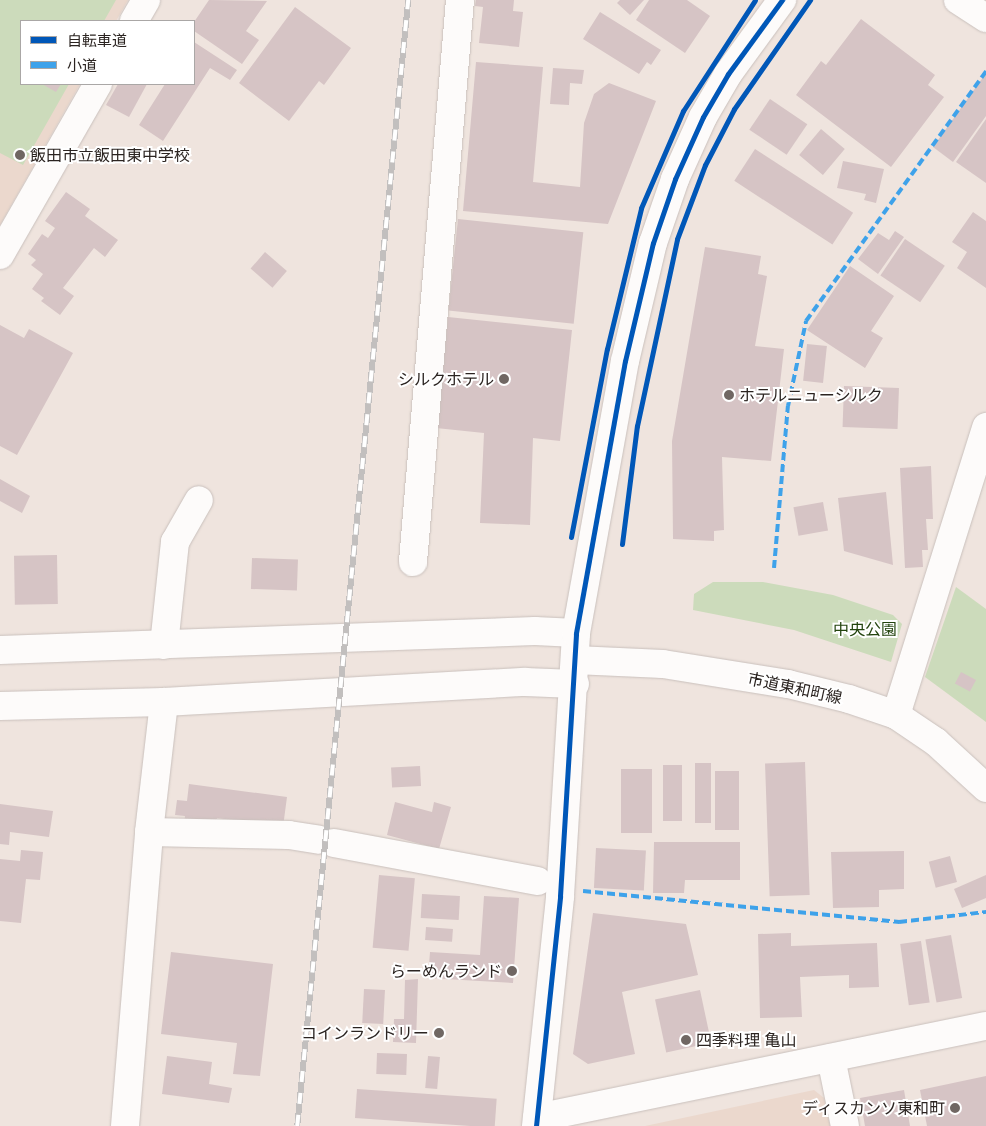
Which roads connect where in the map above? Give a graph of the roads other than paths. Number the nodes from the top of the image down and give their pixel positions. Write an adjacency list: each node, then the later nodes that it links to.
1 (146, 0): 6 (street)
2 (460, 0): 11 (street)
3 (782, 0): 12 (street)
4 (958, 0): 5 (street)
5 (986, 18)
6 (135, 20)
7 (97, 85): 8 (street)
8 (0, 256)
9 (986, 427): 18 (street)
10 (199, 500): 13 (street)
11 (414, 562)
12 (576, 633): 13 (street); 15 (street)
13 (164, 645): 14 (street)
14 (0, 650)
15 (575, 672): 16 (street, 市道東和町線); 18 (street, 市道東和町線); 24 (street)
16 (164, 702): 17 (street, 市道東和町線); 20 (street)
17 (0, 706)
18 (896, 716): 19 (street, 市道東和町線)
19 (986, 788)
20 (149, 832): 21 (street); 25 (street)
21 (537, 882)
22 (986, 1026): 23 (street)
23 (830, 1058): 24 (street); 26 (street)
24 (537, 1122)
25 (125, 1126)
26 (845, 1126)

